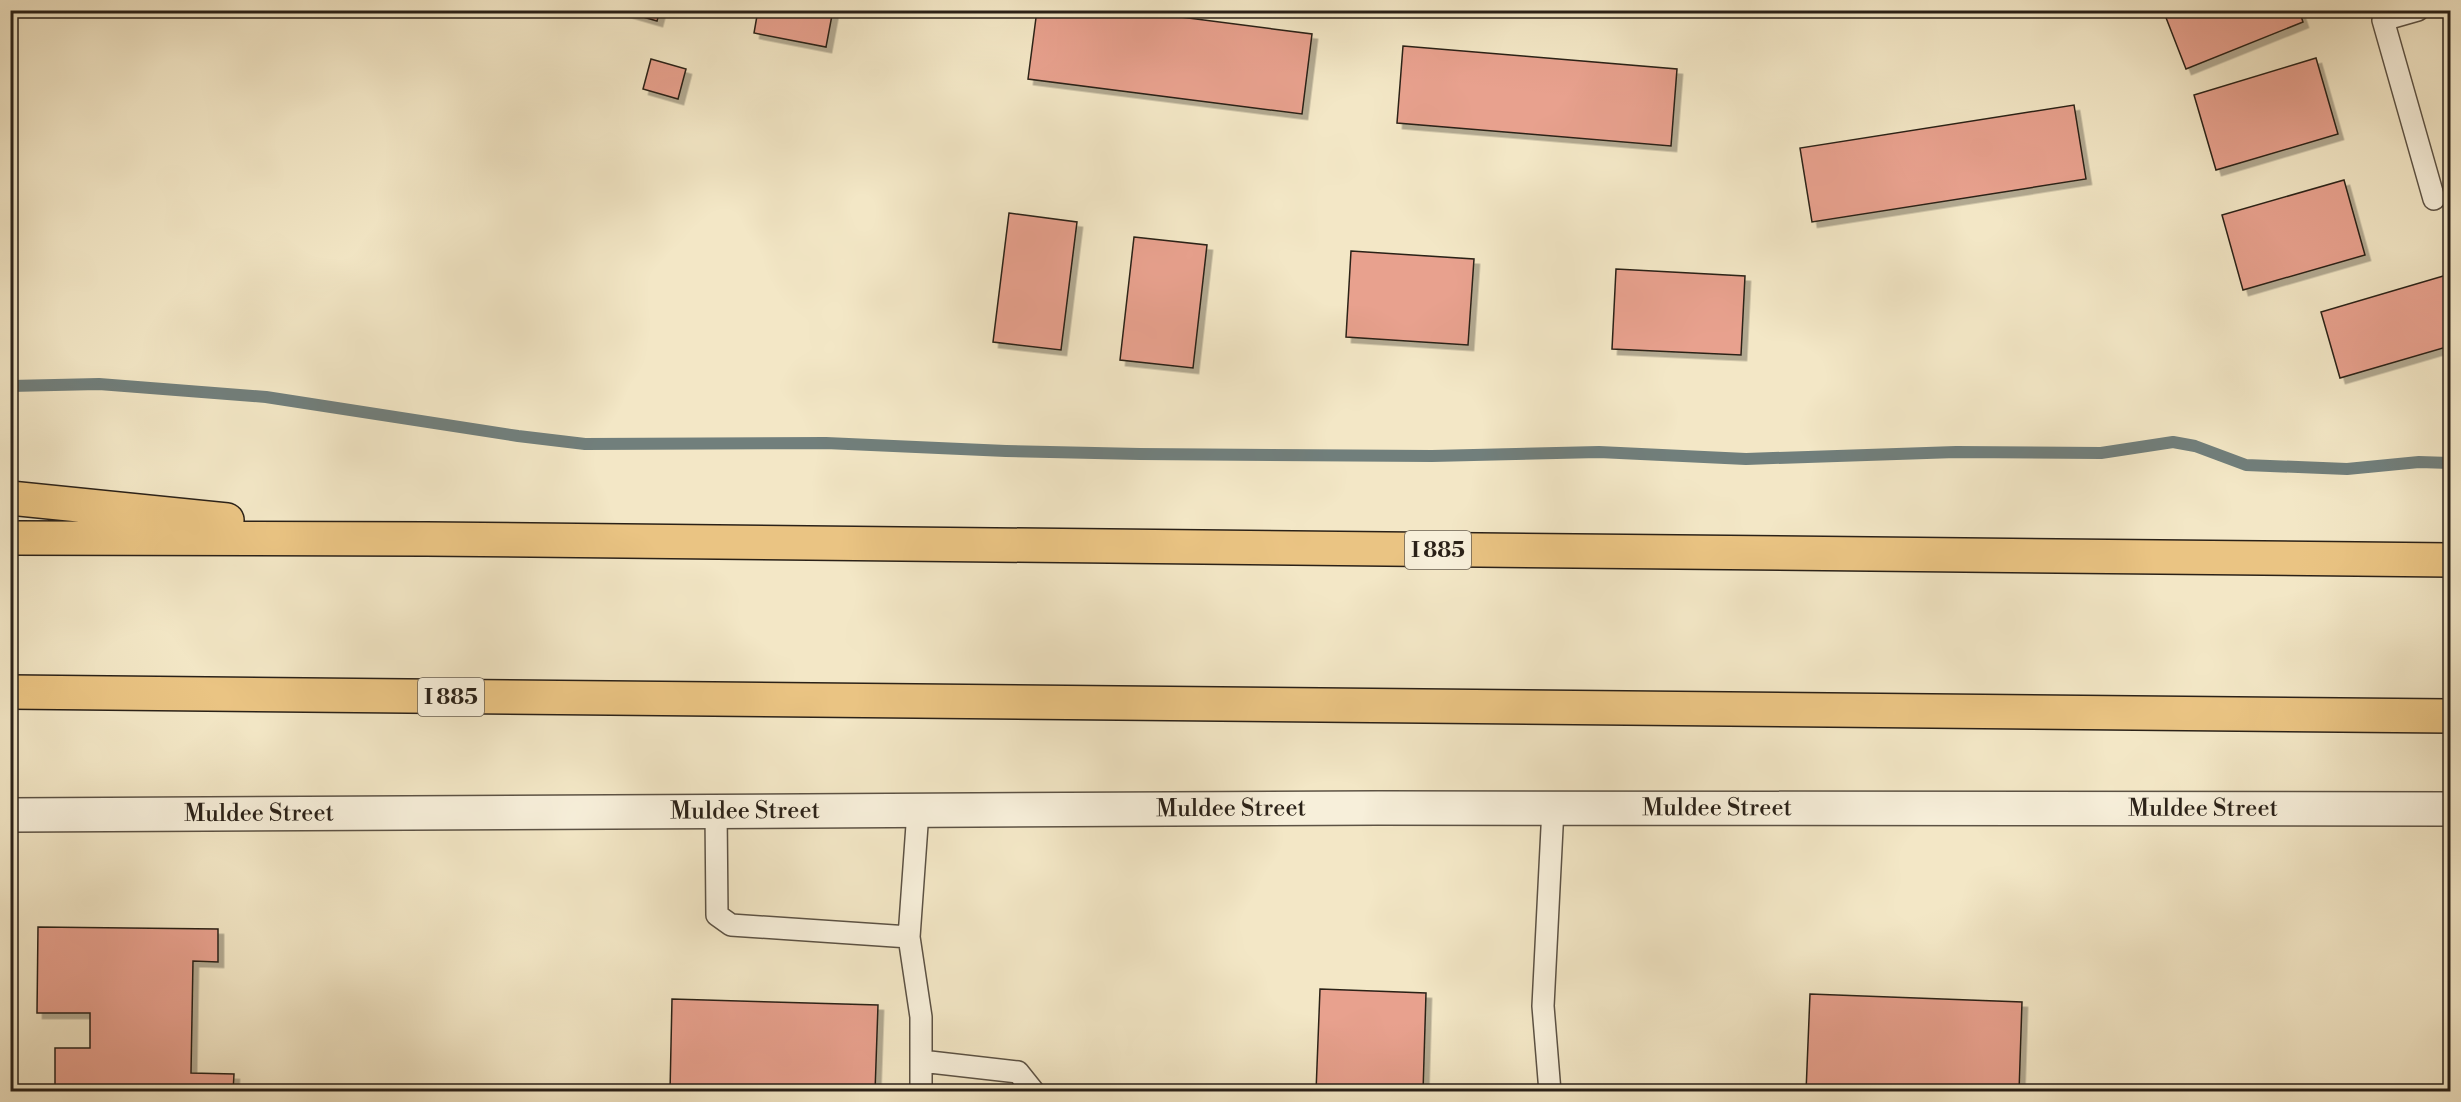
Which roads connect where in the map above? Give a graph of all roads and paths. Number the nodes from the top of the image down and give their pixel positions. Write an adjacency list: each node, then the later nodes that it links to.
1 (2418, 10): 2 (lane)
2 (2381, 15): 3 (lane)
3 (2434, 199)
4 (10, 498): 6 (highway)
5 (10, 538): 6 (highway, I 885)
6 (426, 539): 7 (highway, I 885)
7 (2451, 560)
8 (10, 692): 9 (highway, I 885)
9 (2451, 716)
10 (1553, 808): 11 (street, Muldee Street); 13 (street, Muldee Street); 19 (lane)
11 (2451, 809)
12 (716, 811): 13 (street, Muldee Street); 14 (street, Muldee Street); 15 (lane)
13 (918, 811): 15 (lane)
14 (10, 815)
15 (909, 937): 16 (lane)
16 (921, 1061): 17 (lane); 18 (lane)
17 (921, 1092)
18 (1034, 1092)
19 (1550, 1092)

